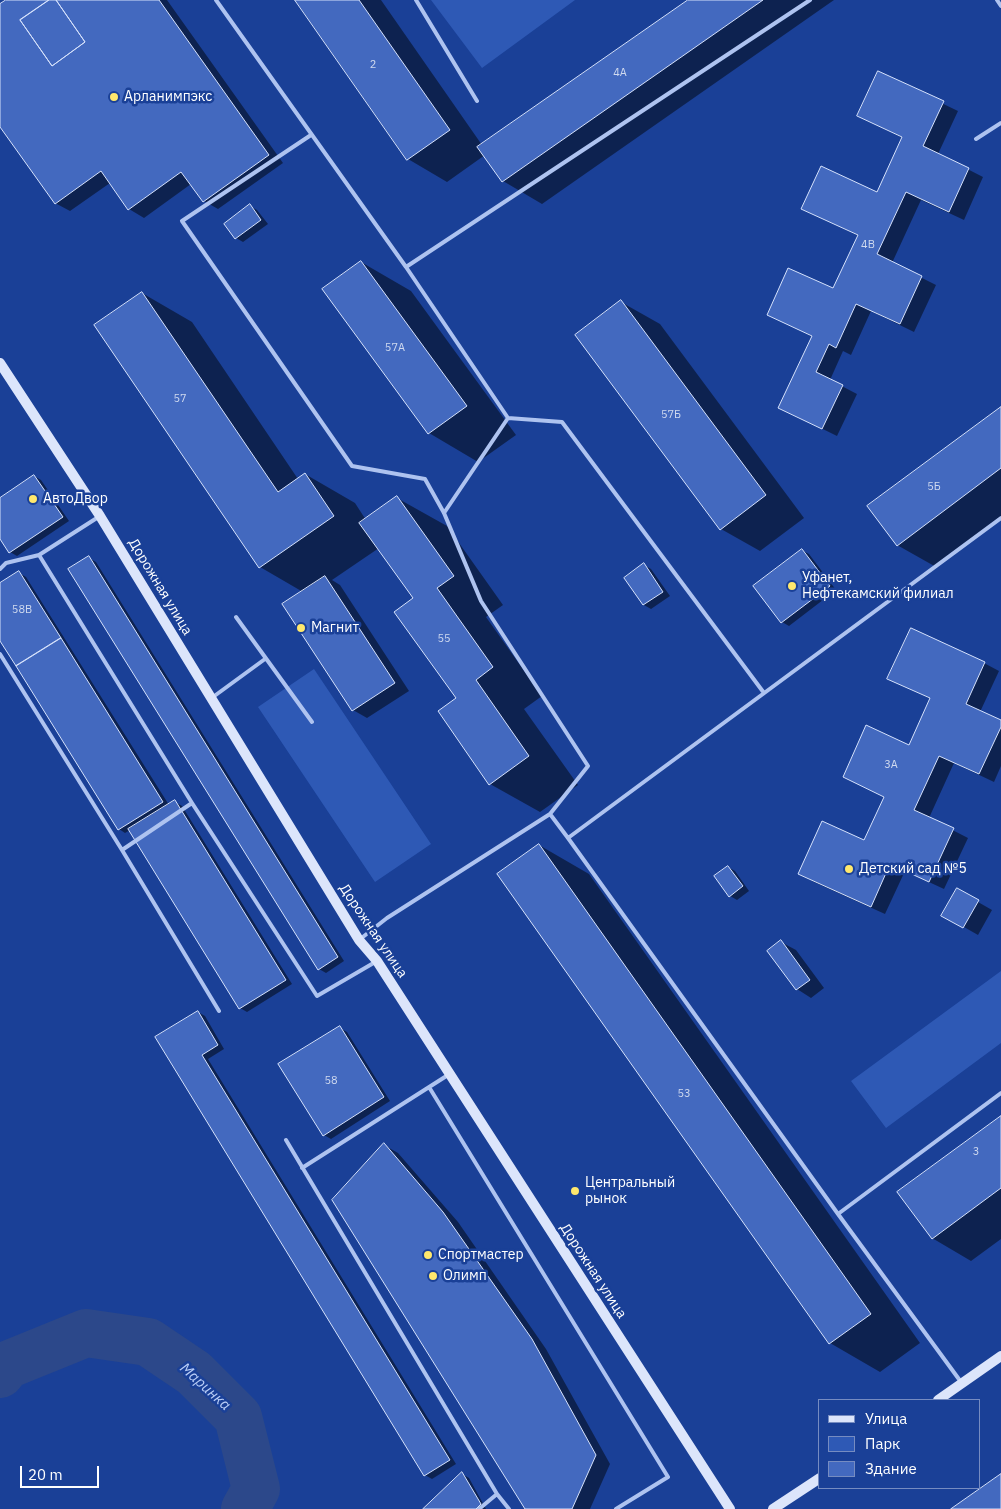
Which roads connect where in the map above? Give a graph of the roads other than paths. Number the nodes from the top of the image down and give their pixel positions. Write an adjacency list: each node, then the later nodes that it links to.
1 (216, 0): 8 (lane)
2 (416, 0): 6 (lane)
3 (810, 0): 10 (lane)
4 (997, 0): 5 (lane)
5 (1001, 6)
6 (477, 102)
7 (1001, 123): 9 (lane)
8 (311, 135): 10 (lane); 13 (lane)
9 (976, 139)
10 (406, 267): 12 (lane)
11 (0, 363): 14 (main road, Дорожная улица)
12 (508, 418): 13 (lane); 21 (lane)
13 (444, 513): 25 (lane)
14 (100, 516): 16 (lane); 22 (main road, Дорожная улица)
15 (1001, 518): 21 (lane)
16 (39, 555): 17 (lane); 24 (lane)
17 (0, 569)
18 (236, 617): 20 (lane)
19 (0, 654): 27 (lane)
20 (265, 659): 22 (lane); 23 (lane)
21 (764, 693): 26 (lane)
22 (211, 698): 28 (main road, Дорожная улица)
23 (312, 722)
24 (192, 803): 27 (lane); 29 (lane)
25 (550, 814): 26 (lane); 28 (lane)
26 (568, 838): 36 (lane)
27 (122, 850): 30 (lane)
28 (359, 940): 29 (main road, Дорожная улица)
29 (377, 961): 31 (main road, Дорожная улица)
30 (219, 1011)
31 (450, 1074): 32 (lane); 45 (main road, Дорожная улица)
32 (429, 1087): 35 (lane); 44 (lane)
33 (1001, 1092): 36 (lane)
34 (286, 1140): 35 (lane)
35 (302, 1168): 41 (lane)
36 (838, 1214): 38 (lane)
37 (1001, 1356): 38 (main road)
38 (962, 1384): 39 (main road)
39 (940, 1399)
40 (818, 1479): 46 (main road)
41 (497, 1494): 42 (lane); 43 (lane)
42 (479, 1509)
43 (509, 1509)
44 (616, 1509)
45 (730, 1509)
46 (773, 1509)

